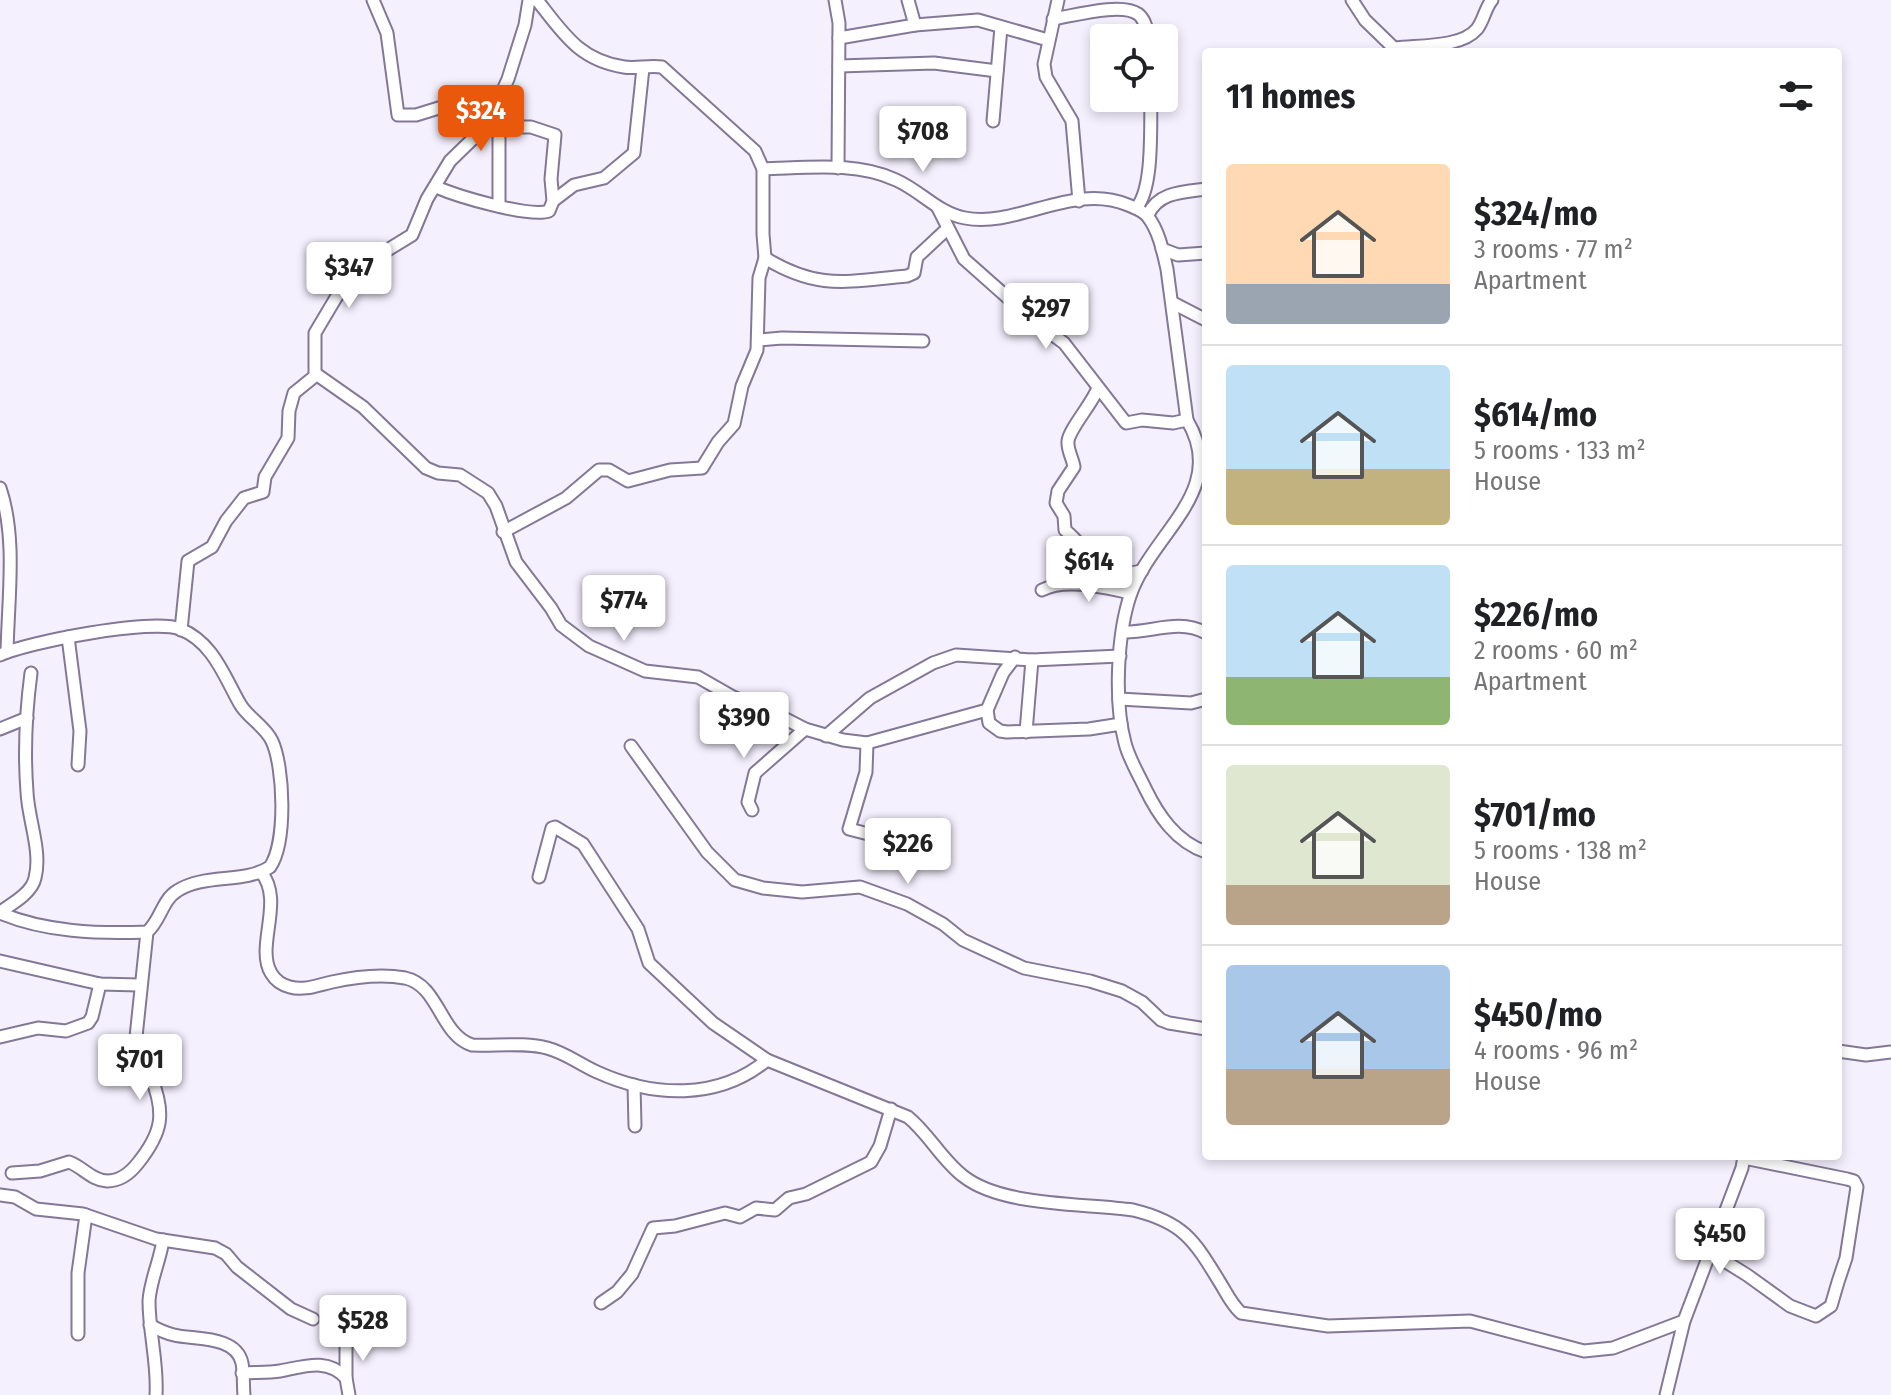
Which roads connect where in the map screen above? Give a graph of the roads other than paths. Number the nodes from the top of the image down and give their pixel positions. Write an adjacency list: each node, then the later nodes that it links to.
1 (373, 0): 20 (street)
2 (529, 0): 20 (street)
3 (537, 0): 18 (street)
4 (835, 0): 13 (street)
5 (908, 0): 11 (street)
6 (1058, 0): 9 (street)
7 (1352, 0): 15 (street)
8 (1492, 0): 16 (street)
9 (1053, 19): 10 (street); 14 (street)
10 (1145, 24)
11 (915, 25): 12 (street); 13 (street)
12 (1001, 27): 14 (street); 19 (street)
13 (839, 38): 17 (street)
14 (1048, 40): 29 (street)
15 (1395, 48)
16 (1410, 48)
17 (839, 66): 19 (street); 24 (street)
18 (643, 68): 25 (street); 28 (street)
19 (997, 71): 22 (street)
20 (497, 100): 23 (street); 26 (street)
21 (1150, 112): 32 (street)
22 (993, 121)
23 (499, 127): 28 (street); 30 (street)
24 (838, 168): 25 (street); 31 (street)
25 (763, 169): 37 (street)
26 (436, 187): 30 (street); 42 (street)
27 (1202, 190): 33 (street)
28 (553, 201): 30 (street)
29 (1079, 201): 31 (street); 32 (street)
30 (499, 206)
31 (938, 208): 34 (street)
32 (1136, 208): 33 (street)
33 (1148, 215): 35 (street)
34 (947, 229): 37 (street); 43 (street)
35 (1162, 249): 36 (street); 38 (street)
36 (1202, 253)
37 (765, 258): 40 (street)
38 (1173, 303): 39 (street); 44 (street)
39 (1202, 318)
40 (758, 340): 41 (street); 46 (street)
41 (923, 341)
42 (316, 374): 46 (street); 50 (street)
43 (1098, 388): 44 (street); 47 (street)
44 (1187, 420): 47 (street)
45 (0, 488): 54 (street)
46 (503, 532): 65 (street)
47 (1142, 571): 49 (street)
48 (1042, 590): 49 (street)
49 (1131, 593): 52 (street)
50 (181, 630): 53 (street); 74 (street)
51 (1202, 631): 52 (street)
52 (1123, 632): 55 (street)
53 (68, 637): 54 (street); 70 (street)
54 (3, 654)
55 (1120, 656): 57 (street); 59 (street)
56 (1015, 657): 57 (street); 61 (street); 67 (street)
57 (1032, 660): 66 (street)
58 (31, 673): 62 (street)
59 (1119, 699): 60 (street); 63 (street)
60 (1202, 700)
61 (987, 710): 66 (street); 68 (street)
62 (27, 718): 64 (street); 76 (street)
63 (1121, 724): 66 (street); 73 (street)
64 (0, 729)
65 (805, 729): 67 (street); 71 (street)
66 (1026, 732)
67 (826, 736): 68 (street)
68 (867, 743): 72 (street)
69 (631, 746): 81 (street)
70 (78, 765)
71 (752, 810)
72 (876, 836)
73 (1202, 851)
74 (261, 872): 77 (street); 86 (street)
75 (539, 877): 85 (street)
76 (0, 912): 77 (street)
77 (147, 932): 80 (street)
78 (0, 961): 79 (street)
79 (100, 984): 80 (street); 82 (street)
80 (139, 985): 91 (street)
81 (1202, 1028)
82 (0, 1037)
83 (1842, 1052): 84 (street)
84 (1891, 1052)
85 (767, 1060): 86 (street); 87 (street)
86 (634, 1085): 88 (street)
87 (891, 1109): 96 (street); 98 (street)
88 (635, 1126)
89 (1743, 1160): 95 (street)
90 (1758, 1160): 95 (street)
91 (12, 1173)
92 (0, 1195): 93 (street)
93 (86, 1215): 94 (street); 101 (street)
94 (163, 1240): 97 (street); 99 (street)
95 (1710, 1252): 98 (street)
96 (601, 1303)
97 (313, 1319)
98 (1684, 1321): 107 (street)
99 (150, 1325): 102 (street); 104 (street)
100 (346, 1333): 103 (street)
101 (78, 1334)
102 (242, 1373): 103 (street); 105 (street)
103 (346, 1378): 106 (street)
104 (156, 1395)
105 (244, 1395)
106 (349, 1395)
107 (1666, 1395)

